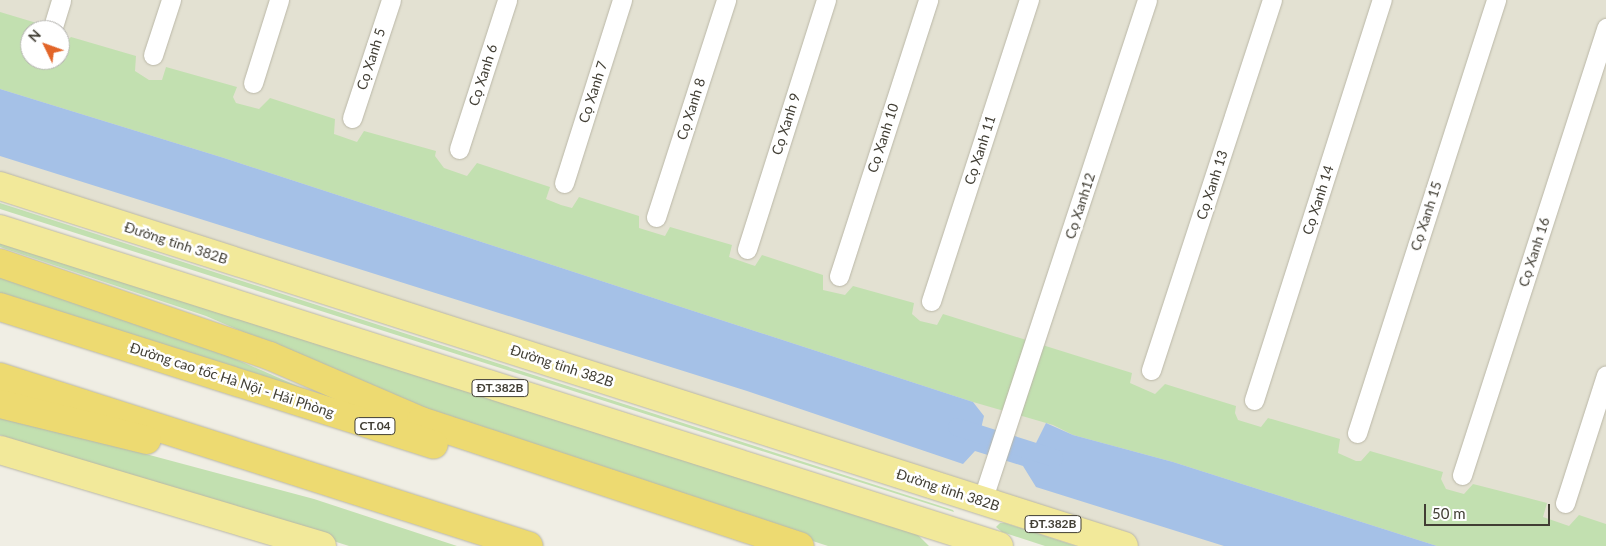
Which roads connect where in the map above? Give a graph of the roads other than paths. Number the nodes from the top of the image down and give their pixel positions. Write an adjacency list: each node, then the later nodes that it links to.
1 (61, 0): 15 (street)
2 (171, 0): 17 (street)
3 (279, 0): 18 (street)
4 (391, 0): 19 (street, Cọ Xanh 5)
5 (507, 0): 20 (street, Cọ Xanh 6)
6 (622, 0): 21 (street, Cọ Xanh 7)
7 (726, 0): 23 (street, Cọ Xanh 8)
8 (826, 0): 25 (street, Cọ Xanh 9)
9 (928, 0): 27 (street, Cọ Xanh 10)
10 (1029, 0): 28 (street, Cọ Xanh 11)
11 (1147, 0): 38 (street, Cọ Xanh12)
12 (1272, 0): 30 (street, Cọ Xanh 13)
13 (1382, 0): 33 (street, Cọ Xanh 14)
14 (1496, 0): 35 (street, Cọ Xanh 15)
15 (55, 20)
16 (1606, 28): 37 (street, Cọ Xanh 16)
17 (153, 55)
18 (253, 83)
19 (352, 118)
20 (459, 149)
21 (564, 183)
22 (0, 186): 38 (main road, Đường tỉnh 382B / ĐT.382B)
23 (656, 217)
24 (0, 229): 40 (main road, ĐT.382B)
25 (747, 249)
26 (0, 263): 45 (highway)
27 (839, 276)
28 (931, 301)
29 (0, 307): 44 (highway, Đường cao tốc Hà Nội - Hải Phòng / CT.04)
30 (1151, 370)
31 (1606, 375): 39 (street)
32 (0, 377): 43 (highway)
33 (1254, 400)
34 (0, 404): 42 (highway)
35 (1357, 433)
36 (0, 450): 41 (main road)
37 (1462, 475)
38 (982, 501): 40 (main road); 47 (main road, Đường tỉnh 382B / ĐT.382B)
39 (1565, 503)
40 (959, 540): 46 (main road, ĐT.382B)
41 (322, 546)
42 (476, 546)
43 (529, 546)
44 (750, 546)
45 (800, 546)
46 (999, 546)
47 (1124, 546)

